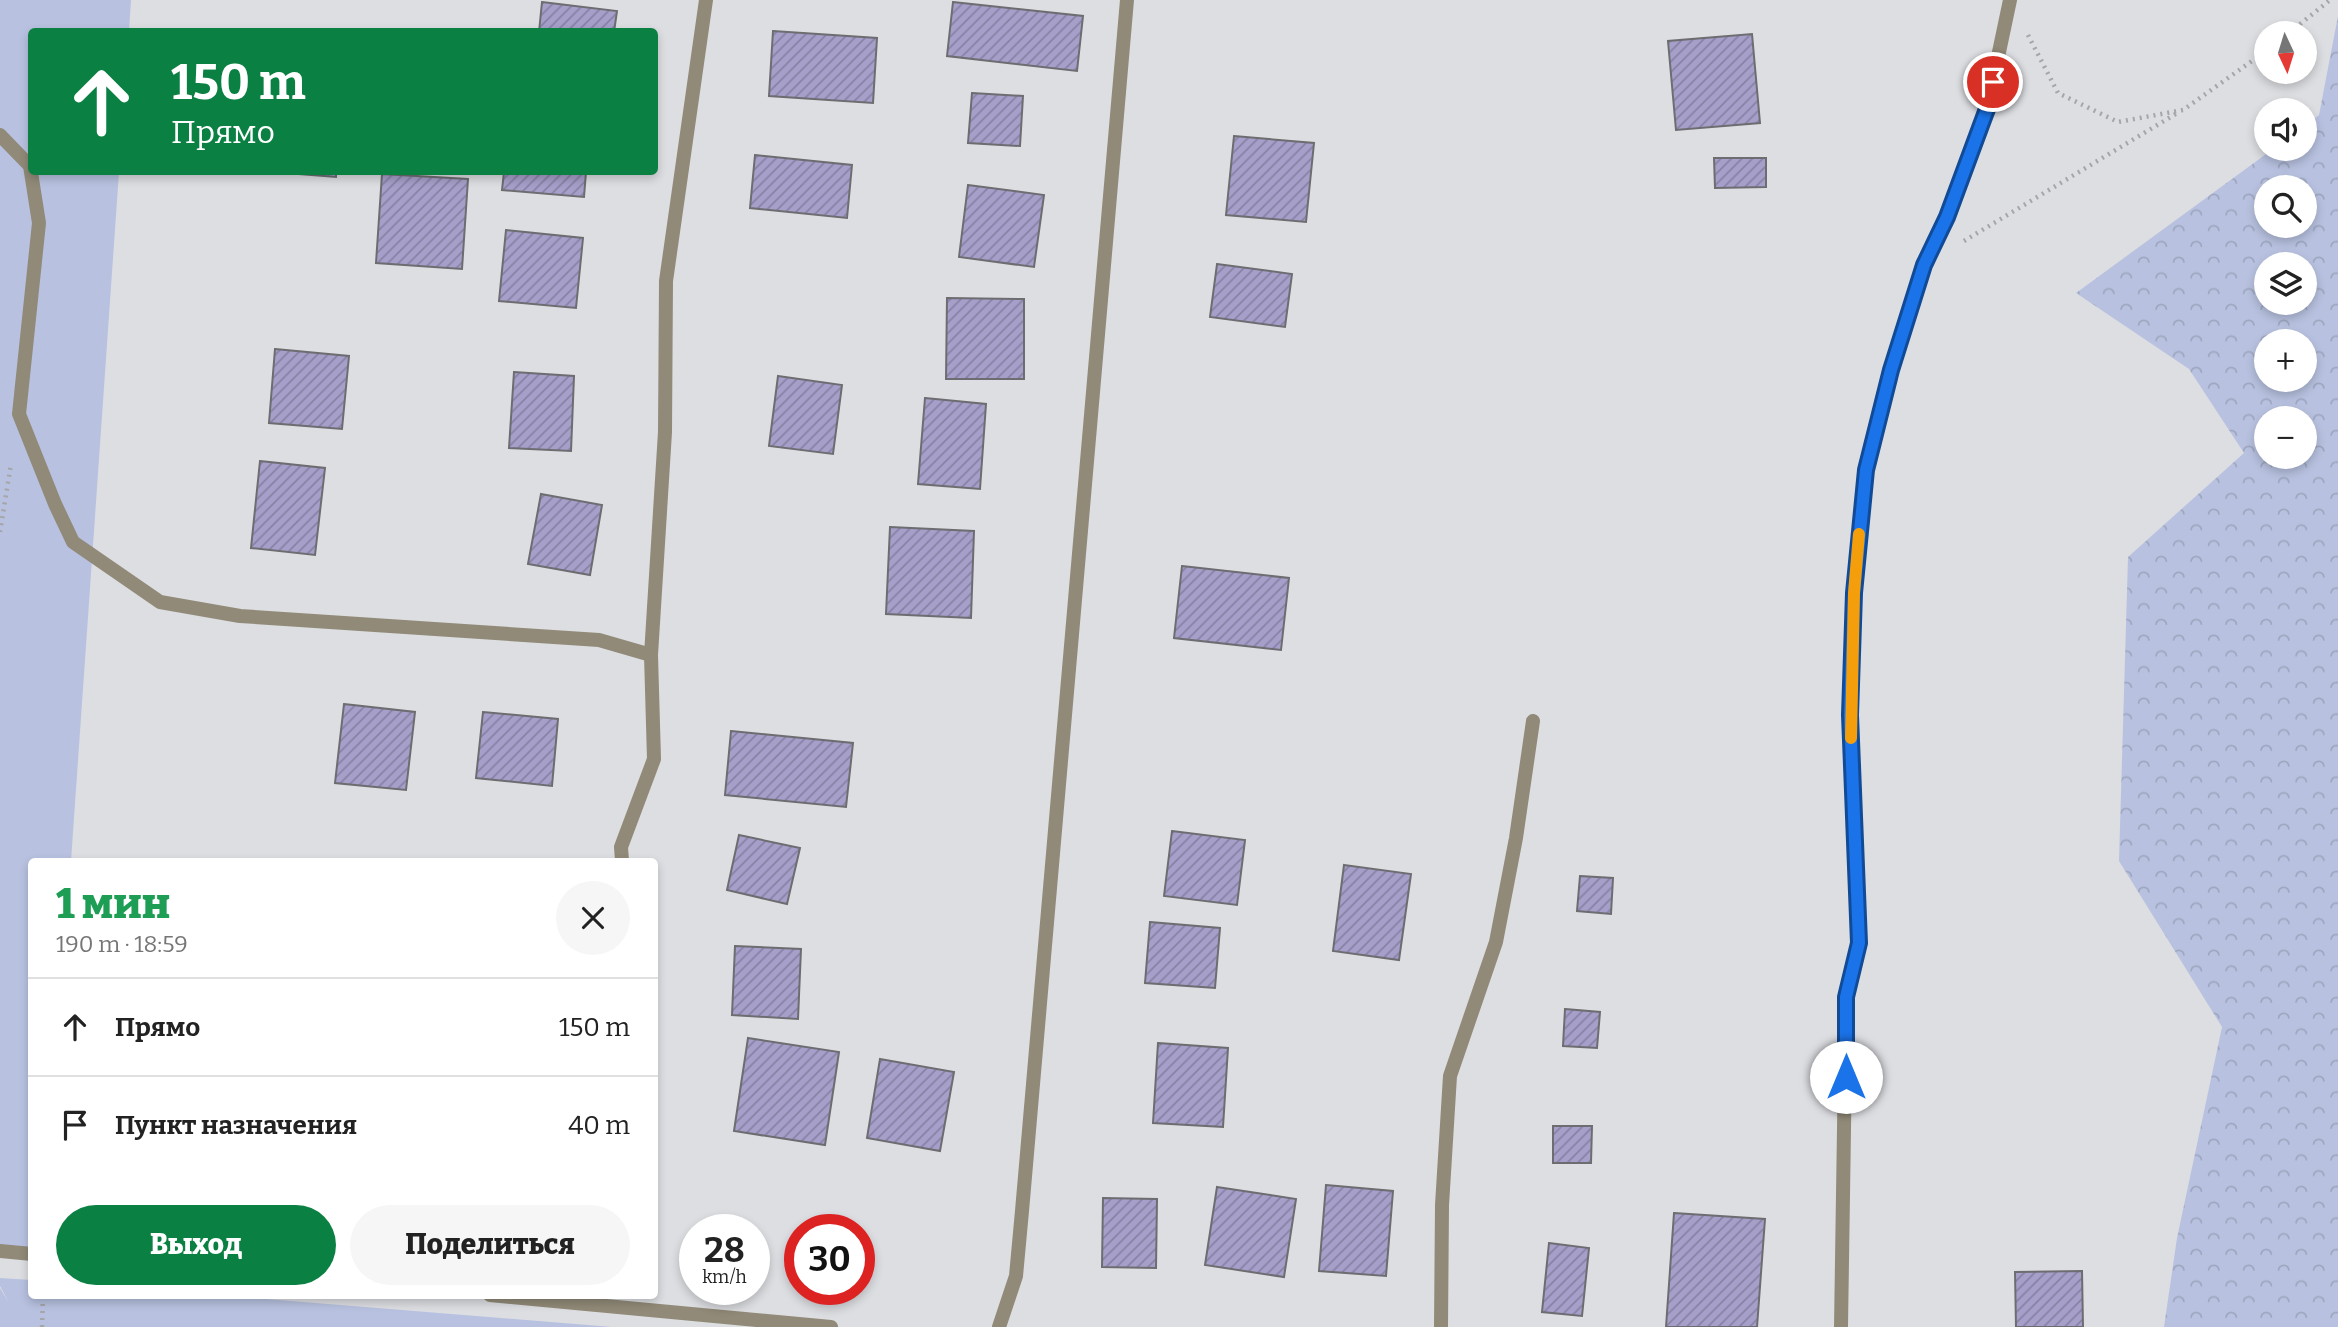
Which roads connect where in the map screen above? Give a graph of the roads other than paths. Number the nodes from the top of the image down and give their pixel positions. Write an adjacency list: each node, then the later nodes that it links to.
1 (705, 0): 7 (street)
2 (1126, 0): 15 (street)
3 (2010, 0): 17 (street)
4 (0, 135): 5 (street)
5 (28, 163)
6 (32, 175): 7 (street)
7 (651, 655): 9 (street)
8 (1533, 721): 16 (street)
9 (622, 858)
10 (0, 1251): 11 (street)
11 (28, 1254)
12 (576, 1299): 13 (street)
13 (598, 1300): 14 (street)
14 (831, 1327)
15 (999, 1327)
16 (1441, 1327)
17 (1841, 1327)

